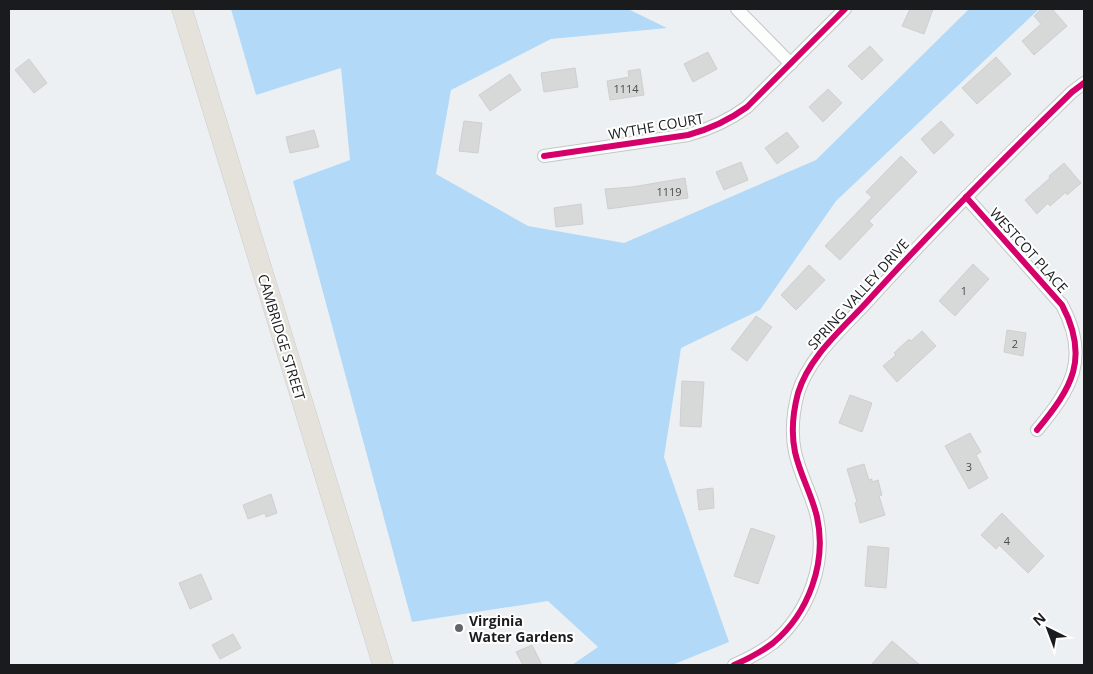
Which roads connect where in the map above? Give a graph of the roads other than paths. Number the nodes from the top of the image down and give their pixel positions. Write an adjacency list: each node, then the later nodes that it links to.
1 (182, 9): 9 (main road, CAMBRIDGE STREET)
2 (737, 9): 4 (street)
3 (845, 9): 4 (street, WYTHE COURT)
4 (791, 64): 6 (street, WYTHE COURT)
5 (1084, 83): 7 (street, SPRING VALLEY DRIVE)
6 (544, 156)
7 (966, 197): 8 (street, WESTCOT PLACE); 10 (street, SPRING VALLEY DRIVE)
8 (1037, 430)
9 (383, 665)
10 (734, 665)

